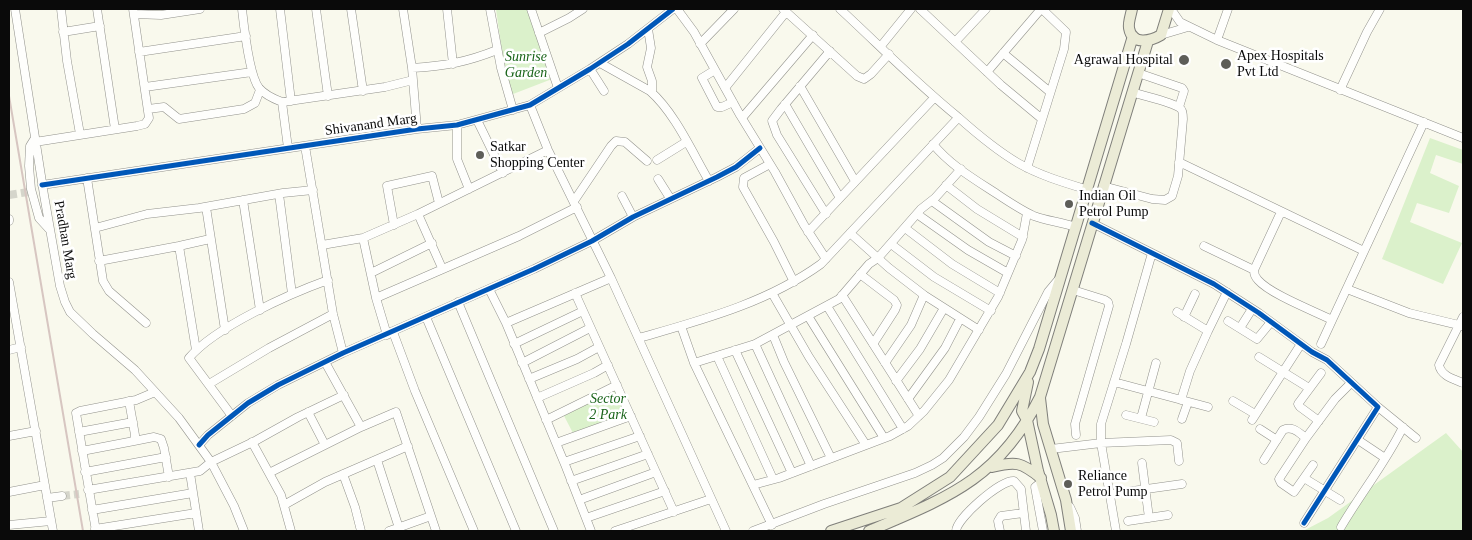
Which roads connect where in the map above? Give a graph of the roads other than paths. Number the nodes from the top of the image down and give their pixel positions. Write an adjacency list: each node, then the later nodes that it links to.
1 (15, 9): 87 (street, Pradhan Marg)
2 (61, 9): 31 (street)
3 (98, 9): 28 (street)
4 (200, 9): 27 (street)
5 (242, 9): 35 (street)
6 (280, 9): 69 (street)
7 (316, 9): 67 (street)
8 (351, 9): 62 (street)
9 (404, 9): 49 (street)
10 (446, 9): 48 (street)
11 (490, 9): 42 (street)
12 (531, 9): 32 (street)
13 (583, 9): 32 (street)
14 (673, 9): 30 (street, Shivanand Marg)
15 (677, 9): 40 (street)
16 (734, 9): 40 (street)
17 (840, 9): 41 (street)
18 (910, 9): 41 (street)
19 (920, 9): 39 (street)
20 (986, 9): 39 (street)
21 (1042, 9): 45 (street); 65 (street)
22 (1170, 9): 29 (street); 34 (main road)
23 (1228, 9): 37 (street)
24 (1380, 9): 61 (street)
25 (785, 10): 33 (street); 59 (street)
26 (1130, 10): 36 (main road)
27 (134, 12): 44 (street)
28 (100, 26): 31 (street); 83 (street)
29 (1188, 27): 34 (street); 37 (street)
30 (648, 29): 47 (street, Shivanand Marg); 64 (street)
31 (63, 32): 85 (street)
32 (539, 34): 58 (street)
33 (813, 35): 43 (street); 77 (street)
34 (1161, 35): 38 (main road)
35 (246, 36): 44 (street); 52 (street)
36 (1132, 36): 38 (main road); 110 (main road)
37 (1217, 40): 61 (street)
38 (1148, 41): 54 (main road)
39 (955, 42): 53 (street)
40 (700, 44): 51 (street)
41 (881, 46): 46 (street)
42 (497, 50): 48 (street); 76 (street)
43 (830, 51): 46 (street); 56 (street)
44 (139, 52): 57 (street)
45 (1003, 53): 53 (street); 65 (street)
46 (889, 54): 68 (street)
47 (600, 63): 50 (street, Shivanand Marg); 64 (street)
48 (453, 64): 49 (street)
49 (412, 68): 55 (street)
50 (590, 69): 58 (street, Shivanand Marg); 63 (street)
51 (715, 70): 59 (street); 71 (street)
52 (252, 72): 57 (street); 60 (street)
53 (987, 72): 79 (street)
54 (1138, 73): 66 (main road); 74 (street)
55 (413, 80): 62 (street); 84 (street)
56 (800, 86): 72 (street); 104 (street)
57 (145, 87): 75 (street)
58 (558, 88): 73 (street, Shivanand Marg)
59 (725, 88): 71 (street)
60 (260, 90): 70 (street); 75 (street)
61 (1340, 90): 81 (street)
62 (363, 91): 67 (street)
63 (604, 91)
64 (652, 92): 88 (street)
65 (1050, 92): 79 (street)
66 (1132, 92): 74 (street); 107 (main road)
67 (328, 96): 69 (street)
68 (934, 98): 78 (street); 104 (street)
69 (291, 101): 70 (street)
70 (282, 102): 91 (street)
71 (733, 102): 77 (street)
72 (785, 104): 114 (street); 123 (street)
73 (530, 105): 76 (street, Shivanand Marg); 93 (street)
74 (1179, 107): 96 (street)
75 (148, 109): 83 (street)
76 (514, 110): 80 (street, Shivanand Marg)
77 (742, 118): 92 (street)
78 (958, 118): 89 (street); 98 (street)
79 (1042, 119): 98 (street)
80 (477, 120): 82 (street, Shivanand Marg); 100 (street)
81 (1424, 122): 86 (street); 143 (street)
82 (457, 125): 84 (street, Shivanand Marg); 108 (street)
83 (115, 129): 85 (street)
84 (417, 129): 90 (street, Shivanand Marg)
85 (80, 134): 87 (street)
86 (1463, 138)
87 (35, 140): 105 (street, Pradhan Marg); 131 (street)
88 (686, 142): 94 (street); 103 (street)
89 (933, 144): 99 (street); 133 (street)
90 (305, 146): 91 (street, Shivanand Marg); 109 (street)
91 (288, 148): 101 (street, Shivanand Marg)
92 (760, 148): 97 (street); 103 (street)
93 (548, 150): 100 (street); 118 (street)
94 (657, 160)
95 (647, 161): 118 (street)
96 (1179, 162): 107 (street); 120 (street)
97 (770, 164): 132 (street); 158 (street)
98 (1027, 168): 110 (street)
99 (961, 169): 106 (street); 121 (street)
100 (503, 173): 108 (street)
101 (87, 178): 105 (street, Shivanand Marg); 129 (street)
102 (658, 179): 113 (street)
103 (709, 181): 113 (street)
104 (855, 181): 114 (street)
105 (42, 185): 131 (street, Pradhan Marg)
106 (946, 185): 116 (street); 134 (street)
107 (1103, 186): 126 (main road)
108 (469, 189): 117 (street)
109 (313, 190): 111 (street); 140 (street)
110 (1085, 190): 128 (main road)
111 (279, 194): 115 (street); 165 (street)
112 (622, 196): 125 (street)
113 (670, 198): 125 (street)
114 (840, 198): 123 (street)
115 (243, 200): 119 (street); 175 (street)
116 (932, 201): 124 (street); 145 (street)
117 (439, 204): 122 (street); 127 (street)
118 (576, 204): 137 (street); 149 (street)
119 (206, 207): 129 (street); 136 (street)
120 (1281, 212): 143 (street); 150 (street)
121 (1027, 213): 128 (street); 134 (street)
122 (418, 214): 127 (street); 138 (street)
123 (826, 214): 132 (street)
124 (918, 214): 130 (street); 152 (street)
125 (633, 217): 137 (street)
126 (1092, 223): 144 (street); 161 (main road)
127 (394, 224): 135 (street)
128 (1075, 227): 154 (main road)
129 (95, 228): 148 (street)
130 (905, 228): 139 (street); 164 (street)
131 (50, 229): 230 (street, Pradhan Marg)
132 (808, 232): 147 (street)
133 (850, 233): 146 (street); 147 (street)
134 (1023, 237): 145 (street)
135 (364, 238): 140 (street); 151 (street)
136 (210, 239): 141 (street); 194 (street)
137 (592, 241): 155 (street); 159 (street)
138 (432, 243): 149 (street); 151 (street)
139 (891, 244): 146 (street); 176 (street)
140 (322, 245): 156 (street)
141 (179, 246): 148 (street); 208 (street)
142 (1204, 246): 150 (street)
143 (1364, 251): 160 (street)
144 (1152, 253): 162 (street); 224 (street)
145 (1016, 256): 152 (street)
146 (878, 258): 153 (street); 169 (street)
147 (826, 259): 158 (street)
148 (99, 261): 186 (street)
149 (442, 268): 170 (street)
150 (1254, 270): 182 (street)
151 (371, 273): 170 (street)
152 (1008, 273): 164 (street)
153 (860, 274): 168 (street); 202 (street)
154 (1061, 277): 219 (main road); 334 (street)
155 (611, 278): 166 (street); 199 (street)
156 (328, 280): 165 (street); 178 (street)
157 (9, 282): 190 (street)
158 (794, 282): 163 (street)
159 (490, 289): 171 (street); 187 (street)
160 (1347, 289): 182 (street); 185 (street)
161 (1073, 290): 233 (main road); 261 (street)
162 (1227, 292): 174 (street); 196 (street)
163 (772, 293): 188 (street); 189 (street)
164 (1000, 293): 176 (street)
165 (292, 294): 175 (street)
166 (575, 294): 177 (street); 187 (street)
167 (1195, 294): 196 (street)
168 (842, 295): 172 (street); 202 (street)
169 (924, 295): 173 (street); 216 (street)
170 (376, 298): 197 (street)
171 (458, 302): 180 (street); 347 (street)
172 (827, 306): 179 (street); 257 (street)
173 (944, 308): 181 (street); 223 (street)
174 (1252, 308): 184 (street); 192 (street)
175 (260, 310): 194 (street)
176 (990, 310): 195 (street)
177 (583, 311): 191 (street); 200 (street)
178 (334, 314): 210 (street); 227 (street)
179 (808, 316): 188 (street); 264 (street)
180 (426, 317): 197 (street); 346 (street)
181 (960, 319): 195 (street); 235 (street)
182 (1332, 320): 204 (street)
183 (1228, 321): 192 (street)
184 (1271, 322): 192 (street); 203 (street)
185 (1462, 322): 226 (street)
186 (146, 323)
187 (506, 323): 200 (street)
188 (790, 325): 198 (street); 274 (street)
189 (681, 326): 199 (street); 215 (street)
190 (17, 327): 193 (street); 205 (street)
191 (590, 328): 206 (street); 214 (street)
192 (1240, 328)
193 (9, 329)
194 (225, 330): 208 (street)
195 (979, 330): 247 (street)
196 (1208, 331): 237 (street)
197 (390, 333): 210 (street); 345 (street)
198 (773, 335): 201 (street); 281 (street)
199 (639, 338): 316 (street)
200 (514, 344): 214 (street)
201 (755, 344): 209 (street); 290 (street)
202 (873, 344): 216 (street)
203 (1301, 344): 220 (street); 225 (street)
204 (1321, 344)
205 (21, 347): 207 (street); 259 (street)
206 (599, 347): 218 (street); 222 (street)
207 (9, 350)
208 (196, 350): 227 (street)
209 (735, 350): 211 (street); 296 (street)
210 (343, 353): 213 (street)
211 (716, 356): 215 (street); 300 (street)
212 (1259, 358): 220 (street)
213 (325, 362): 232 (street); 245 (street)
214 (522, 363): 222 (street)
215 (694, 363): 305 (street)
216 (884, 363): 223 (street)
217 (1156, 363): 231 (street)
218 (608, 365): 228 (street); 234 (street)
219 (1030, 372): 242 (main road); 243 (main road)
220 (1282, 372): 229 (street); 238 (street)
221 (1321, 373): 229 (street)
222 (529, 379): 234 (street)
223 (896, 381): 235 (street)
224 (1114, 382): 231 (street); 272 (street)
225 (1351, 383): 240 (street); 251 (street)
226 (1463, 383)
227 (209, 384): 245 (street)
228 (617, 386): 246 (street); 249 (street)
229 (1309, 388): 251 (street)
230 (155, 392): 236 (street); 273 (street, Pradhan Marg)
231 (1149, 392): 237 (street); 248 (street)
232 (344, 396): 241 (street); 255 (street)
233 (1040, 397): 243 (main road); 254 (main road)
234 (537, 398): 249 (street)
235 (908, 399): 247 (street)
236 (129, 401): 252 (street); 260 (street)
237 (1184, 401): 239 (street); 250 (street)
238 (1233, 401)
239 (1208, 407)
240 (1378, 407): 256 (street); 268 (street)
241 (308, 412): 270 (street); 275 (street)
242 (1006, 414): 243 (main road); 352 (main road)
243 (1027, 415): 254 (main road); 291 (main road); 301 (main road)
244 (1126, 415): 248 (street)
245 (232, 416): 273 (street)
246 (631, 416): 263 (street); 271 (street)
247 (919, 416): 257 (street)
248 (1140, 418): 253 (street)
249 (546, 420): 271 (street)
250 (1182, 420)
251 (1320, 421): 265 (street)
252 (133, 422): 260 (street); 269 (street)
253 (1154, 422)
254 (1043, 424): 277 (main road)
255 (361, 427): 275 (street); 276 (street)
256 (1403, 428): 266 (street); 282 (street)
257 (903, 429): 264 (street)
258 (1260, 429): 267 (street)
259 (36, 431): 262 (street); 304 (street)
260 (79, 432): 278 (street)
261 (1076, 435)
262 (9, 436)
263 (640, 436): 279 (street); 287 (street)
264 (884, 438): 274 (street)
265 (1306, 438): 267 (street); 299 (street)
266 (1416, 438)
267 (1277, 440): 284 (street)
268 (1358, 440): 282 (street); 307 (street)
269 (134, 441): 278 (street); 280 (street)
270 (252, 442): 286 (street); 295 (street)
271 (556, 443): 287 (street)
272 (1101, 443): 277 (street); 285 (street); 313 (street)
273 (199, 445): 286 (street, Pradhan Marg)
274 (866, 445): 281 (street)
275 (325, 446): 295 (street)
276 (408, 446): 283 (street); 327 (street)
277 (1051, 449): 320 (main road)
278 (82, 451): 292 (street)
279 (648, 454): 293 (street); 302 (street)
280 (166, 457): 292 (street); 298 (street)
281 (831, 458): 290 (street)
282 (1385, 458): 335 (street)
283 (377, 460): 297 (street); 336 (street)
284 (1264, 460)
285 (1178, 461)
286 (211, 462): 294 (street); 340 (street, Pradhan Marg)
287 (564, 462): 302 (street)
288 (1142, 463): 306 (street)
289 (1313, 465): 299 (street)
290 (811, 466): 296 (street)
291 (989, 467): 301 (main road); 353 (main road)
292 (85, 472): 310 (street)
293 (656, 472): 308 (street); 317 (street)
294 (190, 473): 298 (street); 311 (street)
295 (270, 473): 319 (street)
296 (792, 473): 300 (street)
297 (342, 474): 319 (street); 342 (street)
298 (169, 477): 310 (street)
299 (1304, 478): 307 (street)
300 (773, 480): 305 (street)
301 (1041, 480): 325 (main road); 357 (street)
302 (571, 481): 317 (street)
303 (1182, 484): 306 (street)
304 (45, 485): 309 (street); 315 (street)
305 (753, 485): 334 (street)
306 (1145, 490): 313 (street); 329 (street)
307 (1325, 490): 318 (street); 333 (street)
308 (665, 491): 322 (street); 328 (street)
309 (9, 492)
310 (89, 492): 312 (street); 321 (street)
311 (193, 493): 321 (street); 323 (street)
312 (79, 494)
313 (1111, 494): 361 (street)
314 (62, 496): 315 (street)
315 (47, 498): 330 (street)
316 (711, 499): 322 (street); 350 (street)
317 (579, 500): 328 (street)
318 (1340, 500)
319 (284, 505): 341 (street)
320 (1067, 505): 325 (main road); 359 (main road); 360 (street)
321 (92, 510): 337 (street)
322 (674, 512): 349 (street)
323 (196, 513): 337 (street); 339 (street)
324 (1023, 513): 354 (street); 355 (street); 356 (street)
325 (1052, 515): 358 (main road)
326 (1168, 515): 329 (street)
327 (431, 516): 336 (street); 344 (street)
328 (586, 518): 348 (street)
329 (1149, 518): 331 (street)
330 (51, 521): 332 (street); 338 (street)
331 (1128, 521)
332 (9, 524)
333 (1304, 524)
334 (772, 525): 351 (street)
335 (1341, 527)
336 (398, 528): 343 (street)
337 (95, 530)
338 (53, 531)
339 (199, 531)
340 (244, 531)
341 (291, 531)
342 (361, 531)
343 (389, 531)
344 (436, 531)
345 (474, 531)
346 (516, 531)
347 (554, 531)
348 (591, 531)
349 (615, 531)
350 (726, 531)
351 (753, 531)
352 (831, 531)
353 (869, 531)
354 (956, 531)
355 (1000, 531)
356 (1026, 531)
357 (1043, 531)
358 (1054, 531)
359 (1071, 531)
360 (1077, 531)
361 (1116, 531)

